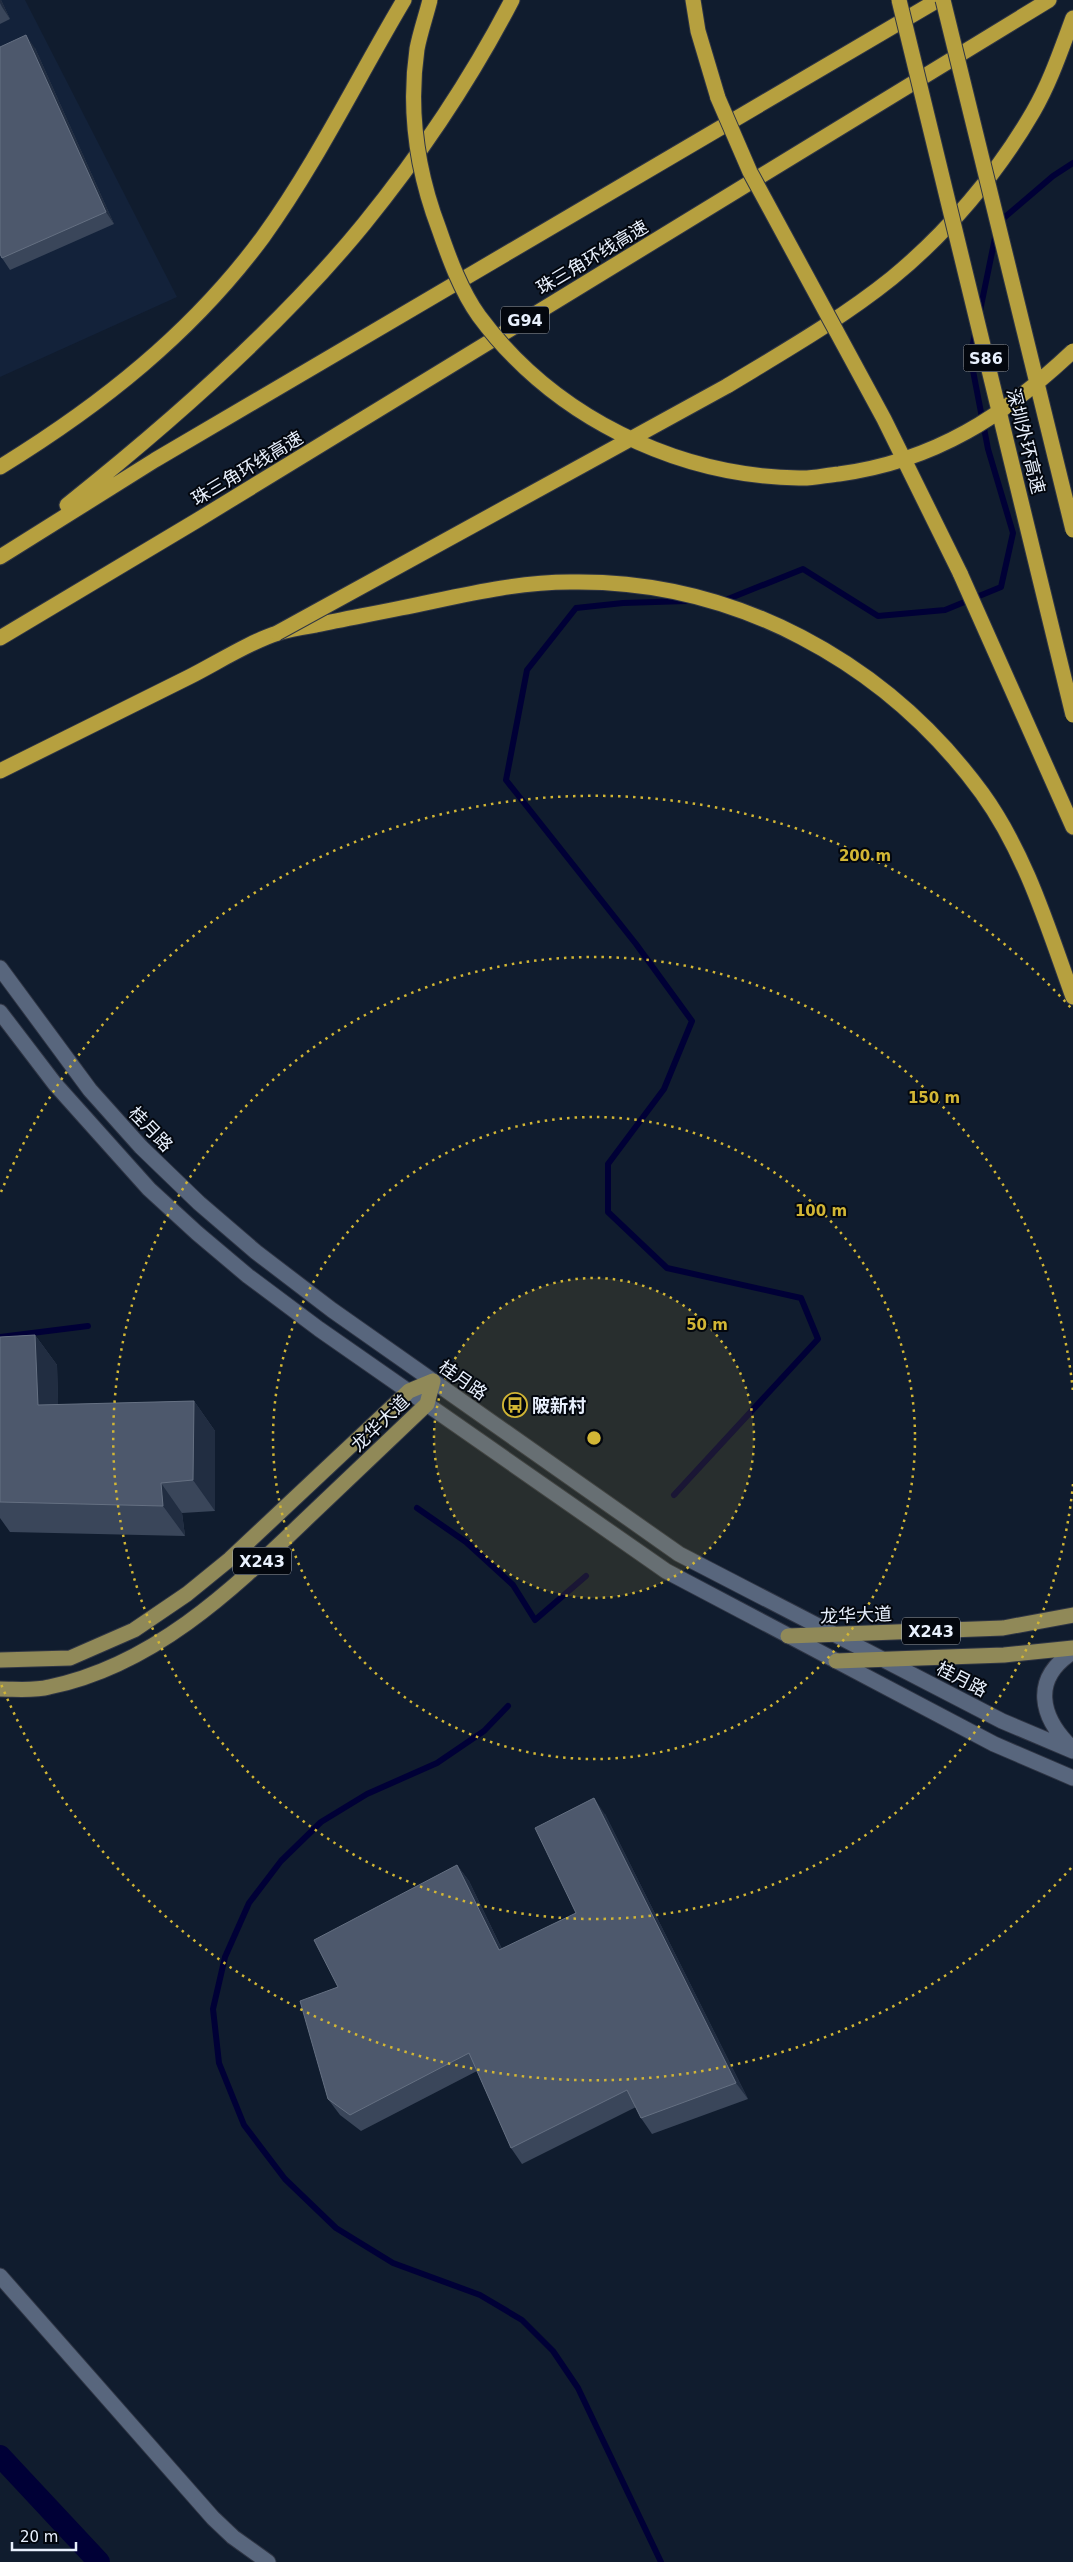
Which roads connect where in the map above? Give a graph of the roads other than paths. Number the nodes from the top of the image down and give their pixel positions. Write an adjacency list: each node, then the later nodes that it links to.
1 (404, 0): 11 (highway)
2 (430, 0): 10 (highway, bridge)
3 (512, 0): 13 (highway)
4 (693, 0): 18 (highway, bridge)
5 (899, 0): 16 (highway, 深圳外环高速 / S86, bridge)
6 (938, 0): 13 (highway)
7 (943, 0): 12 (highway, 深圳外环高速 / S86, bridge)
8 (1049, 0): 15 (highway, 珠三角环线高速 / G94)
9 (1073, 18): 14 (highway, bridge)
10 (1073, 351)
11 (0, 467)
12 (1073, 530)
13 (0, 557)
14 (276, 633): 17 (highway); 20 (highway, bridge)
15 (0, 638)
16 (1073, 716)
17 (0, 771)
18 (1073, 827)
19 (0, 968): 22 (main road, 桂月路)
20 (1073, 997)
21 (0, 1012): 23 (main road)
22 (433, 1381): 23 (main road, 龙华大道 / X243); 24 (main road, 龙华大道); 26 (main road, 桂月路)
23 (409, 1391): 24 (main road); 30 (main road, 龙华大道 / X243)
24 (427, 1404): 27 (main road); 33 (main road, 龙华大道 / X243)
25 (1073, 1616): 26 (main road, 龙华大道 / X243)
26 (834, 1634): 27 (main road, 龙华大道 / X243); 31 (main road, 桂月路)
27 (788, 1636): 32 (main road)
28 (1073, 1648): 31 (main road, X243)
29 (1073, 1652): 34 (main road)
30 (0, 1660)
31 (883, 1660): 32 (main road, X243); 34 (main road, 桂月路)
32 (836, 1661): 35 (main road)
33 (0, 1689)
34 (1073, 1750)
35 (1073, 1778)
36 (0, 2276): 37 (main road)
37 (268, 2562)

